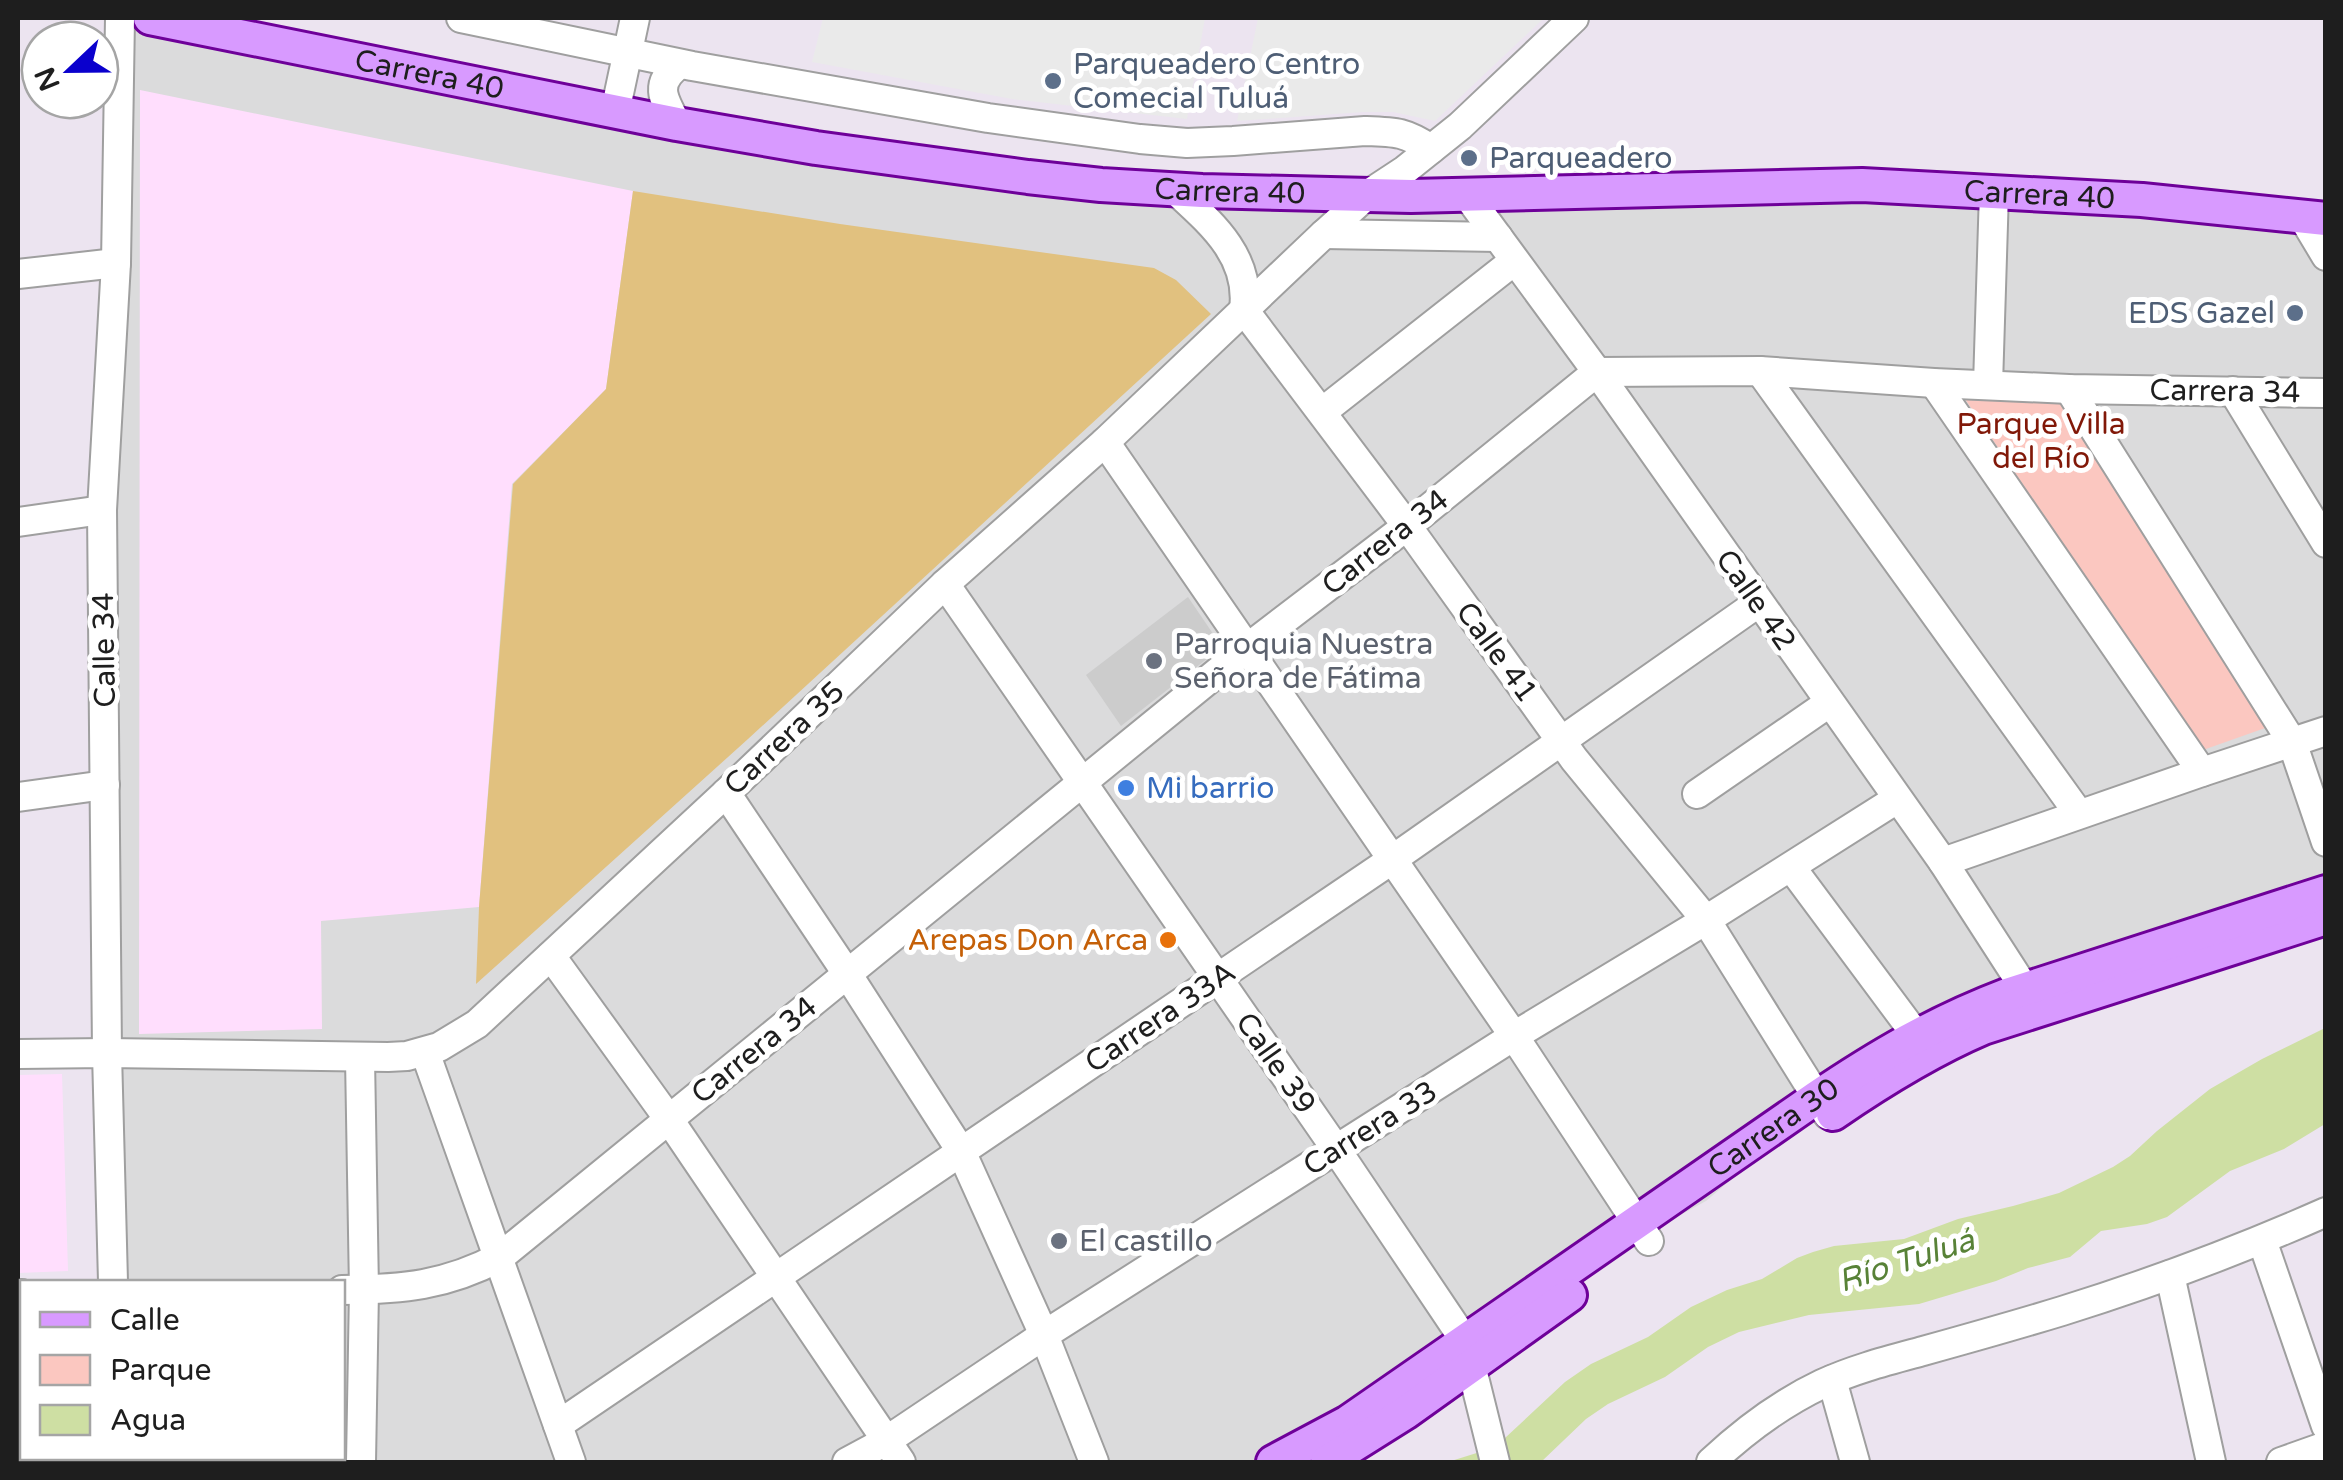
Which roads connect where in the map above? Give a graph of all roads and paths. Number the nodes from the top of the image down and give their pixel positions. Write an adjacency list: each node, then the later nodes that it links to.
1 (120, 18): 21 (street, Calle 34)
2 (150, 18): 6 (main road, Carrera 40)
3 (461, 18): 7 (street, Carrera 40)
4 (635, 18): 7 (street)
5 (1574, 18): 11 (street, Carrera 35)
6 (267, 29): 9 (main road, Carrera 40)
7 (628, 53): 8 (street, Carrera 40); 9 (street)
8 (680, 64): 10 (street); 11 (street, Carrera 40)
9 (615, 112): 10 (main road, Carrera 40)
10 (677, 124): 12 (main road, Carrera 40)
11 (1431, 149): 14 (street, Carrera 35)
12 (1174, 189): 14 (main road, Carrera 40); 23 (street, Calle 41)
13 (1994, 192): 15 (main road, Carrera 40); 16 (main road, Carrera 40); 27 (street)
14 (1367, 195): 15 (main road, Carrera 40); 17 (street, Carrera 35)
15 (1468, 195): 18 (street, Calle 42)
16 (2314, 217): 19 (street)
17 (1324, 234): 18 (street); 23 (street, Carrera 35)
18 (1498, 237): 20 (street, Calle 42)
19 (2326, 256)
20 (1514, 260): 25 (street, Calle 42); 31 (street)
21 (116, 263): 22 (street); 33 (street, Calle 34)
22 (18, 274)
23 (1244, 310): 31 (street, Calle 41); 32 (street, Carrera 35)
24 (1760, 371): 25 (street, Carrera 34); 26 (street, Carrera 34); 51 (street)
25 (1597, 372): 35 (street, Carrera 34); 38 (street, Calle 42)
26 (1934, 383): 27 (street, Carrera 34); 44 (street)
27 (1988, 385): 28 (street, Carrera 34)
28 (2069, 389): 29 (street, Carrera 34); 43 (street)
29 (2233, 391): 30 (street, Carrera 34); 36 (street)
30 (2326, 392)
31 (1322, 412): 35 (street, Calle 41)
32 (1105, 442): 37 (street, Carrera 35); 39 (street)
33 (102, 510): 34 (street); 46 (street, Calle 34)
34 (18, 522)
35 (1407, 526): 39 (street, Carrera 34); 42 (street, Calle 41)
36 (2326, 542)
37 (946, 584): 45 (street, Calle 39); 47 (street, Carrera 35)
38 (1758, 604): 40 (street, Calle 42); 42 (street, Carrera 33A)
39 (1246, 649): 45 (street, Carrera 34); 53 (street)
40 (1829, 702): 48 (street); 50 (street, Calle 42)
41 (2326, 732): 43 (street)
42 (1562, 741): 53 (street, Carrera 33A); 58 (street, Calle 41)
43 (2292, 742): 44 (street); 52 (street)
44 (2202, 772): 51 (street)
45 (1082, 783): 60 (street, Carrera 34); 61 (street, Calle 39)
46 (105, 785): 49 (street); 66 (street, Calle 34)
47 (726, 793): 59 (street, Carrera 35); 60 (street)
48 (1698, 794)
49 (18, 796)
50 (1897, 799): 54 (street, Calle 42); 55 (street, Carrera 33)
51 (2079, 814): 54 (street)
52 (2326, 842)
53 (1393, 860): 61 (street, Carrera 33A); 64 (street)
54 (1942, 862): 62 (street, Calle 42)
55 (1791, 867): 58 (street, Carrera 33); 63 (street)
56 (2326, 892): 62 (main road, Carrera 30)
57 (2326, 918): 62 (main road, Carrera 30)
58 (1706, 920): 64 (street, Carrera 33); 69 (street, Calle 41)
59 (550, 956): 65 (street, Carrera 35); 70 (street)
60 (848, 975): 70 (street, Carrera 34); 72 (street)
61 (1216, 978): 71 (street, Calle 39); 72 (street, Carrera 33A)
62 (2029, 1000): 63 (main road, Carrera 30); 69 (main road, Carrera 30)
63 (1916, 1035): 69 (main road, Carrera 30)
64 (1514, 1036): 71 (street, Carrera 33); 74 (street)
65 (425, 1052): 68 (street, Carrera 35); 76 (street)
66 (108, 1053): 67 (street, Carrera 35); 68 (street, Carrera 35); 79 (street, Calle 34)
67 (18, 1054)
68 (360, 1058): 80 (street)
69 (1822, 1107): 74 (main road, Carrera 30)
70 (668, 1118): 76 (street, Carrera 34); 78 (street)
71 (1336, 1149): 81 (street, Carrera 33); 82 (street, Calle 39)
72 (961, 1151): 78 (street, Carrera 33A); 81 (street)
73 (2326, 1212): 75 (street)
74 (1643, 1232): 82 (main road, Carrera 30)
75 (2262, 1240): 77 (street); 85 (street)
76 (500, 1257): 80 (street, Carrera 34); 84 (street)
77 (2170, 1275): 83 (street); 97 (street)
78 (776, 1276): 84 (street, Carrera 33A); 87 (street)
79 (113, 1280)
80 (353, 1290): 88 (street)
81 (1044, 1335): 87 (street, Carrera 33); 91 (street)
82 (1468, 1353): 92 (main road, Carrera 30); 93 (main road, Carrera 30); 94 (street, Calle 39)
83 (1832, 1380): 95 (street); 96 (street)
84 (558, 1425): 89 (street)
85 (2326, 1426)
86 (2326, 1446): 98 (street)
87 (894, 1452): 90 (street, Carrera 33)
88 (361, 1462)
89 (571, 1462)
90 (847, 1462)
91 (1094, 1462)
92 (1274, 1462)
93 (1327, 1462)
94 (1495, 1462)
95 (1713, 1462)
96 (1855, 1462)
97 (2211, 1462)
98 (2282, 1462)

